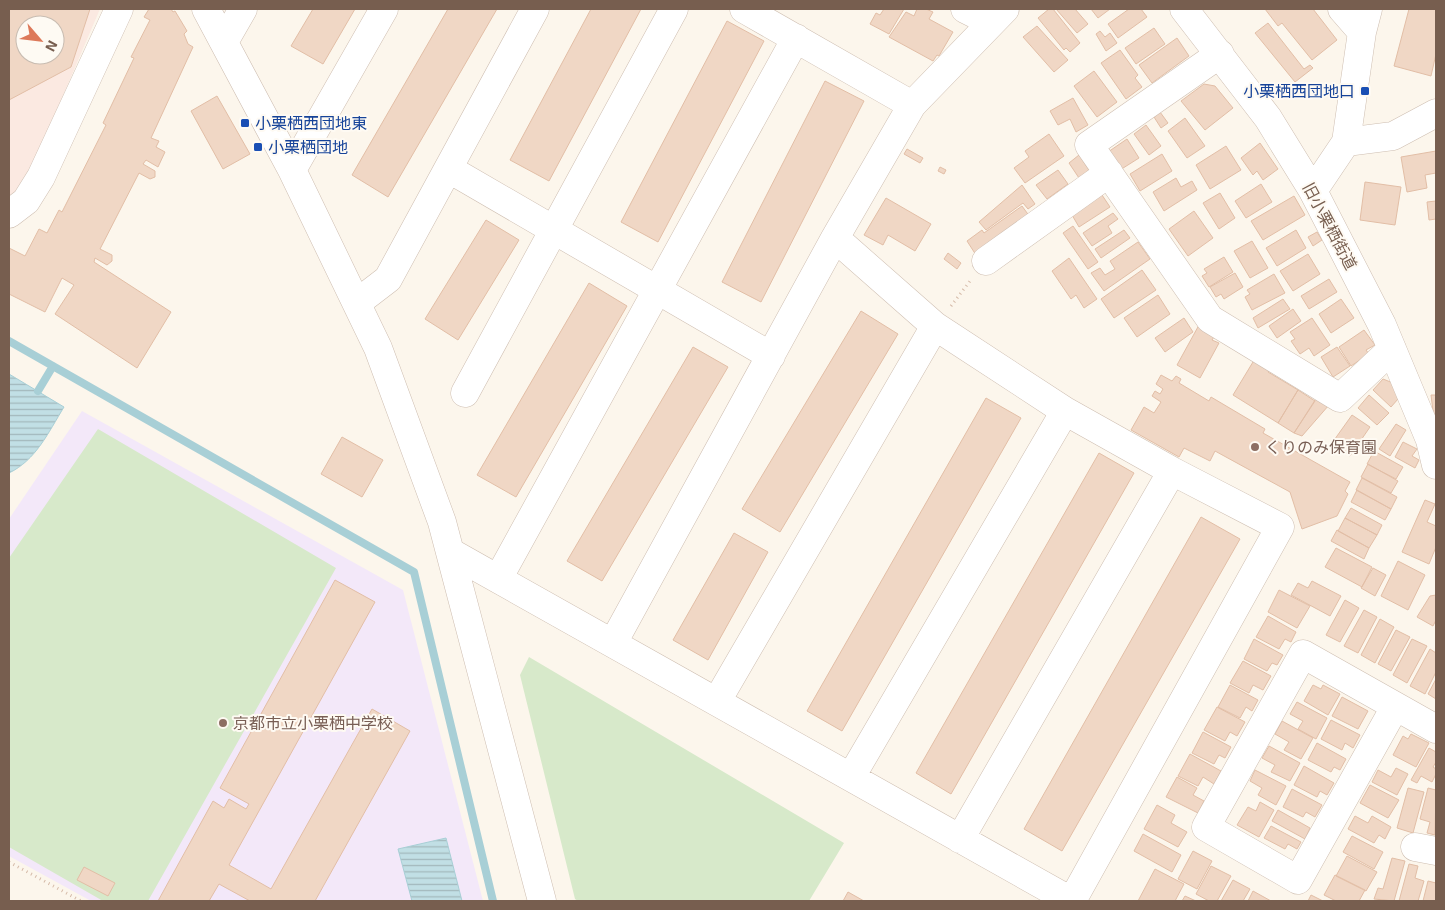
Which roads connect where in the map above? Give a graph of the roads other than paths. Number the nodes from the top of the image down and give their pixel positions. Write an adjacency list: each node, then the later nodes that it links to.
1 (120, 9): 23 (street)
2 (206, 9): 14 (street)
3 (243, 9): 14 (street)
4 (384, 9): 20 (street)
5 (535, 9): 19 (street)
6 (674, 9): 24 (street)
7 (744, 9): 13 (street)
8 (966, 9): 11 (street)
9 (1184, 9): 15 (street, 旧小栗栖街道)
10 (1342, 9): 12 (street)
11 (998, 16): 16 (street)
12 (1365, 21): 18 (street)
13 (796, 38): 16 (street); 27 (street)
14 (224, 42): 20 (street)
15 (1220, 54): 21 (street); 22 (street, 旧小栗栖街道)
16 (912, 105): 25 (street)
17 (1436, 113): 18 (street)
18 (1346, 142): 22 (street)
19 (449, 169): 24 (street); 28 (street)
20 (292, 170): 28 (street)
21 (1109, 173): 26 (street); 30 (street)
22 (1313, 191): 30 (street, 旧小栗栖街道)
23 (9, 214)
24 (554, 229): 27 (street); 32 (street)
25 (835, 238): 29 (street); 31 (street)
26 (986, 261)
27 (657, 289): 31 (street); 37 (street)
28 (358, 302): 36 (street)
29 (935, 326): 33 (street); 39 (street)
30 (1392, 349): 34 (street, 旧小栗栖街道)
31 (771, 356): 38 (street)
32 (465, 393)
33 (1065, 411): 35 (street); 42 (street)
34 (1436, 465)
35 (1172, 471): 43 (street); 45 (street)
36 (450, 552): 37 (street); 44 (street)
37 (498, 579): 38 (street)
38 (613, 643): 39 (street)
39 (717, 701): 42 (street)
40 (1395, 707): 40 (street); 41 (street)
41 (1436, 729)
42 (851, 777): 43 (street)
43 (960, 839): 45 (street)
44 (542, 901)
45 (1072, 901)

